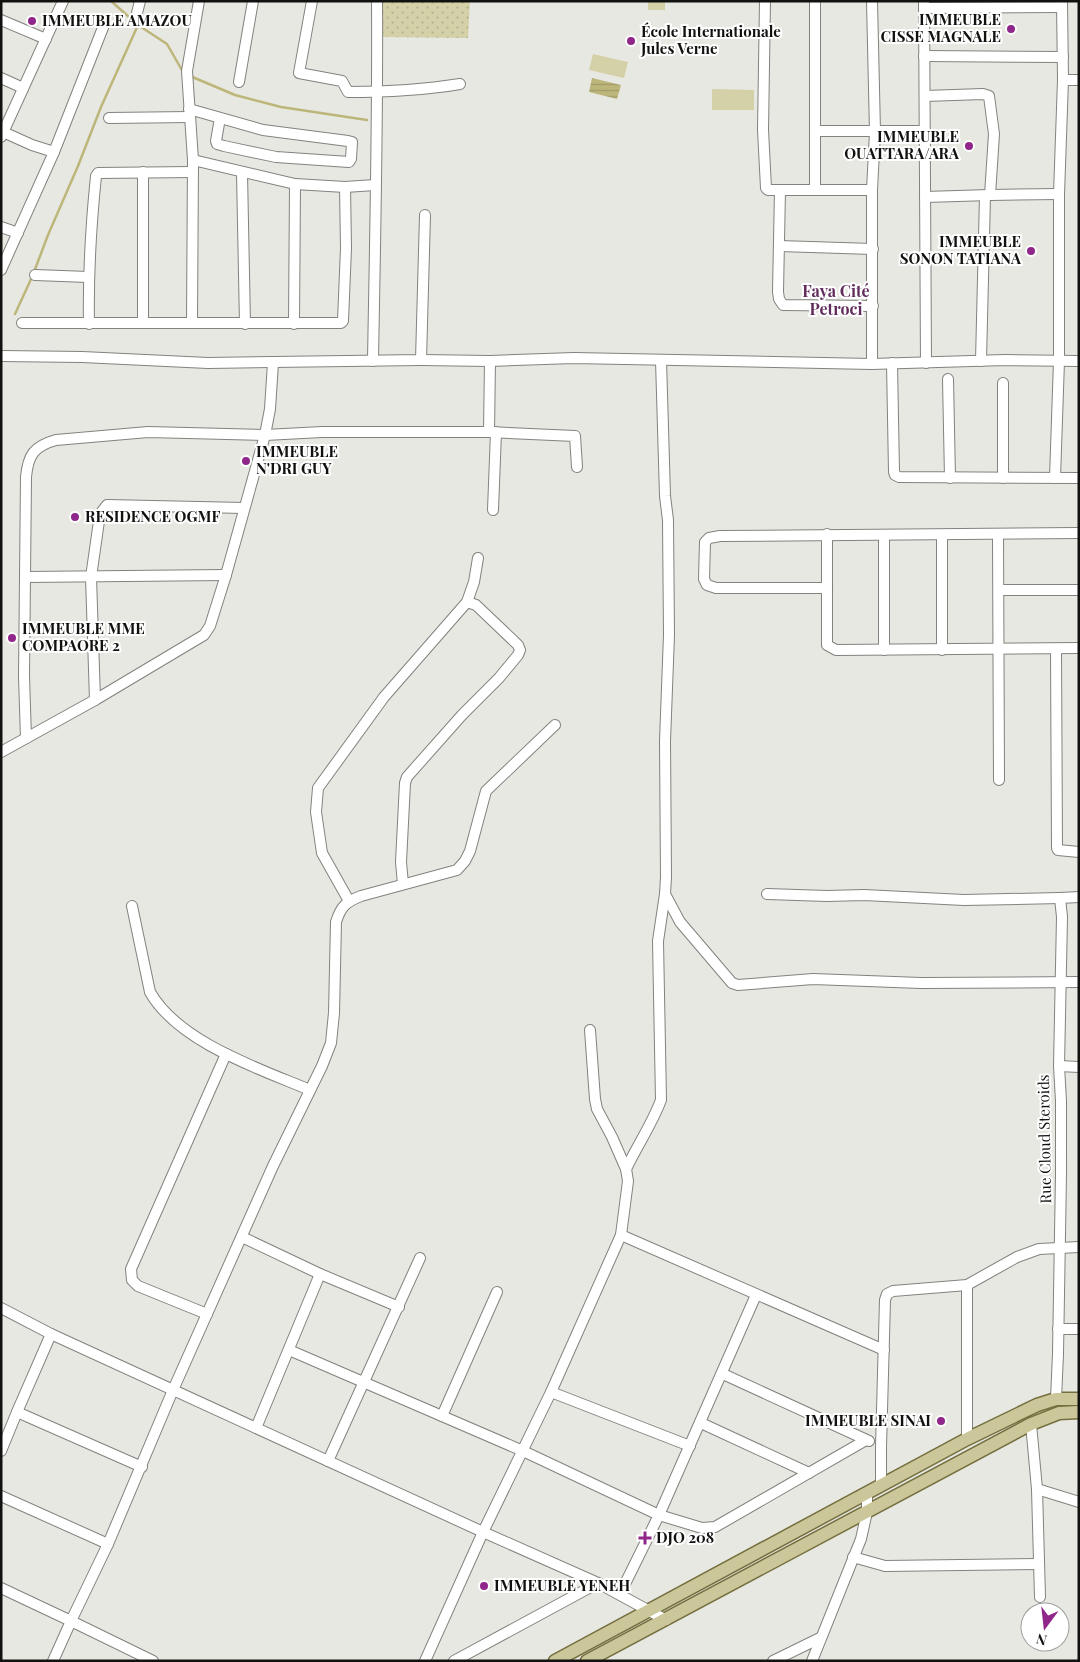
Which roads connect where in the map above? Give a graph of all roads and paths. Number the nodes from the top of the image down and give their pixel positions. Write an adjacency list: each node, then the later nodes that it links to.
1 (63, 1): 15 (street)
2 (140, 1): 12 (street)
3 (199, 1): 26 (street)
4 (253, 1): 21 (street)
5 (312, 1): 24 (street)
6 (377, 1): 24 (street)
7 (765, 1): 41 (street)
8 (815, 1): 29 (street)
9 (872, 1): 31 (street)
10 (924, 4): 11 (street); 16 (street)
11 (1062, 4): 17 (street)
12 (136, 17)
13 (1, 20): 15 (street)
14 (104, 25): 33 (street)
15 (46, 39): 23 (street)
16 (924, 56): 17 (street); 25 (street)
17 (1063, 57): 19 (street)
18 (1, 78): 23 (street)
19 (1063, 80): 20 (street); 44 (street)
20 (1079, 80)
21 (239, 82)
22 (460, 84): 24 (street)
23 (23, 88): 32 (street)
24 (378, 92): 39 (street)
25 (925, 96): 30 (street); 45 (street)
26 (189, 113): 27 (street); 28 (street); 34 (street)
27 (108, 118)
28 (220, 118): 28 (street)
29 (815, 131): 31 (street); 42 (street)
30 (925, 131): 31 (street); 46 (street)
31 (875, 132): 43 (street)
32 (2, 133): 33 (street)
33 (54, 152): 49 (street)
34 (193, 160): 36 (street); 37 (street)
35 (143, 172): 36 (street); 54 (street); 57 (street)
36 (193, 172): 58 (street)
37 (242, 173): 38 (street); 60 (street)
38 (295, 184): 40 (street); 61 (street)
39 (375, 185): 40 (street); 66 (street)
40 (345, 187): 61 (street)
41 (780, 190): 42 (street); 50 (street)
42 (815, 190): 43 (street)
43 (872, 190): 51 (street)
44 (1059, 194): 45 (street); 68 (street)
45 (988, 195): 46 (street); 67 (street)
46 (925, 197): 72 (street)
47 (425, 215): 63 (street)
48 (1, 227): 49 (street)
49 (18, 233): 52 (street)
50 (779, 246): 51 (street); 55 (street)
51 (872, 249): 55 (street)
52 (1, 270)
53 (35, 275): 54 (street)
54 (88, 277): 59 (street)
55 (873, 306): 73 (street)
56 (22, 323): 59 (street)
57 (143, 323): 58 (street); 59 (street)
58 (192, 323): 60 (street)
59 (89, 324)
60 (245, 324): 61 (street)
61 (294, 324)
62 (1, 356): 70 (street)
63 (421, 360): 64 (street); 66 (street)
64 (490, 360): 65 (street); 76 (street)
65 (661, 360): 73 (street); 110 (street)
66 (373, 361): 70 (street)
67 (981, 361): 68 (street); 72 (street)
68 (1059, 361): 69 (street); 81 (street)
69 (1079, 361)
70 (273, 363): 77 (street)
71 (892, 363): 72 (street); 73 (street); 79 (street)
72 (926, 363)
73 (872, 364)
74 (948, 379): 79 (street)
75 (1003, 383): 80 (street)
76 (492, 432): 77 (street); 78 (street); 84 (street)
77 (265, 435): 83 (street); 93 (street)
78 (578, 467)
79 (950, 478): 80 (street)
80 (1003, 478): 81 (street)
81 (1055, 478): 82 (street)
82 (1079, 478)
83 (244, 508): 91 (street); 92 (street)
84 (492, 510)
85 (1079, 533): 89 (street)
86 (826, 534): 87 (street); 94 (street); 94 (street)
87 (884, 535): 88 (street); 101 (street)
88 (942, 535): 89 (street); 102 (street)
89 (998, 535): 95 (street)
90 (478, 558): 97 (street)
91 (226, 575): 92 (street); 103 (street)
92 (91, 576): 93 (street); 103 (street)
93 (26, 577): 105 (street)
94 (827, 588): 101 (street)
95 (999, 590): 96 (street); 99 (street)
96 (1079, 590)
97 (467, 602): 109 (street); 114 (street)
98 (1079, 648): 100 (street)
99 (998, 649): 100 (street); 102 (street); 107 (street)
100 (1056, 649): 108 (street)
101 (884, 650): 102 (street)
102 (942, 650)
103 (95, 700): 105 (street)
104 (555, 725): 109 (street)
105 (26, 738): 106 (street)
106 (1, 752)
107 (1000, 780)
108 (1079, 852)
109 (403, 884): 114 (street)
110 (665, 894): 116 (street); 123 (street)
111 (767, 894): 113 (street)
112 (1079, 897): 113 (street)
113 (1060, 898): 116 (street, Rue Cloud Steroids)
114 (349, 901): 122 (street)
115 (132, 906): 119 (street)
116 (1061, 982): 117 (street); 120 (street, Rue Cloud Steroids)
117 (1079, 982)
118 (590, 1030): 123 (street)
119 (226, 1054): 122 (street); 135 (street)
120 (1059, 1066): 121 (street); 126 (street, Rue Cloud Steroids)
121 (1079, 1067)
122 (310, 1090): 125 (street)
123 (626, 1169): 124 (street)
124 (621, 1235): 132 (street); 144 (street)
125 (242, 1237): 129 (street); 135 (street)
126 (1060, 1247): 127 (street); 130 (street); 136 (street, Rue Cloud Steroids)
127 (1079, 1247)
128 (420, 1258): 133 (street)
129 (320, 1274): 133 (street); 139 (street)
130 (967, 1285): 140 (street); 153 (street)
131 (497, 1292): 149 (street)
132 (756, 1295): 140 (street); 141 (street)
133 (399, 1306): 142 (street)
134 (1, 1308): 138 (street)
135 (207, 1314): 143 (street)
136 (1058, 1329): 137 (street); 145 (street, Rue Cloud Steroids)
137 (1079, 1329)
138 (51, 1334): 143 (street); 147 (street)
139 (289, 1350): 142 (street); 152 (street)
140 (884, 1350): 156 (street)
141 (723, 1374): 150 (street); 154 (street)
142 (364, 1382): 149 (street); 159 (street)
143 (173, 1390): 152 (street); 160 (street)
144 (551, 1392): 155 (street); 158 (street)
145 (1056, 1399): 146 (main road); 153 (main road)
146 (1079, 1399)
147 (16, 1412): 157 (street); 160 (street)
148 (1079, 1412): 151 (main road)
149 (442, 1416): 158 (street)
150 (700, 1423): 155 (street); 161 (street)
151 (1031, 1424): 163 (street); 167 (main road)
152 (256, 1428): 159 (street)
153 (967, 1439): 162 (main road)
154 (866, 1440): 156 (street); 161 (street)
155 (690, 1446): 168 (street)
156 (880, 1447): 162 (street)
157 (1, 1451)
158 (523, 1451): 168 (street); 169 (street)
159 (328, 1461): 169 (street)
160 (142, 1467): 170 (street)
161 (809, 1473): 168 (street)
162 (881, 1486): 164 (main road)
163 (1036, 1489): 166 (street); 172 (street)
164 (867, 1494): 167 (street); 177 (main road)
165 (1, 1496): 170 (street)
166 (1079, 1502)
167 (867, 1512): 171 (street); 178 (main road)
168 (659, 1515): 175 (street)
169 (483, 1532): 173 (street); 183 (street)
170 (108, 1544): 179 (street)
171 (854, 1557): 172 (street); 180 (street)
172 (1039, 1564): 176 (street)
173 (598, 1583): 175 (street); 184 (street)
174 (1, 1588): 179 (street)
175 (620, 1594): 177 (street)
176 (1040, 1597)
177 (649, 1610): 178 (street); 185 (main road)
178 (666, 1620): 186 (main road)
179 (71, 1621): 181 (street); 182 (street)
180 (820, 1638): 187 (street); 188 (street)
181 (151, 1660)
182 (53, 1661)
183 (425, 1661)
184 (454, 1661)
185 (555, 1661)
186 (587, 1661)
187 (773, 1661)
188 (812, 1661)

